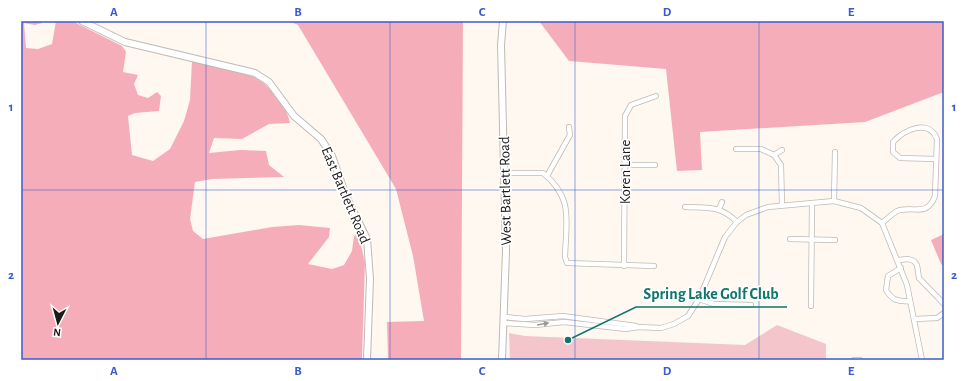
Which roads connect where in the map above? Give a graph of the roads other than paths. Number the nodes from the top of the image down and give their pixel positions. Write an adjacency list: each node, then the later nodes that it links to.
1 (82, 21): 42 (street, East Bartlett Road)
2 (503, 21): 12 (street, West Bartlett Road)
3 (656, 96): 10 (street, Koren Lane)
4 (569, 127): 13 (street)
5 (736, 149): 8 (street)
6 (782, 150): 8 (street)
7 (834, 152): 14 (street)
8 (774, 156): 17 (street)
9 (936, 159): 9 (street); 21 (street)
10 (625, 165): 11 (street); 26 (street, Koren Lane)
11 (654, 165)
12 (504, 173): 13 (street); 37 (street, West Bartlett Road)
13 (547, 176): 26 (street)
14 (834, 201): 16 (street); 21 (street)
15 (722, 202): 19 (street)
16 (812, 203): 17 (street); 23 (street)
17 (782, 205): 20 (street)
18 (685, 207): 19 (street)
19 (719, 209): 20 (street)
20 (737, 222): 29 (street)
21 (882, 223): 25 (street)
22 (790, 239): 23 (street)
23 (811, 239): 24 (street); 33 (street)
24 (835, 240)
25 (898, 260): 28 (street); 31 (street)
26 (624, 266): 27 (street)
27 (654, 266)
28 (901, 268): 30 (street); 30 (street)
29 (699, 299): 32 (street); 40 (street)
30 (910, 301): 35 (street)
31 (944, 304)
32 (752, 305)
33 (811, 306)
34 (944, 313): 35 (street)
35 (914, 318): 46 (street)
36 (525, 319): 37 (street); 38 (street); 39 (street)
37 (504, 320): 39 (street); 43 (street, West Bartlett Road)
38 (621, 323): 40 (street); 41 (street)
39 (524, 325): 41 (street, one-way to 41)
40 (638, 327): 41 (street)
41 (620, 329)
42 (367, 360)
43 (502, 360)
44 (854, 360): 45 (street)
45 (860, 360)
46 (922, 360)

